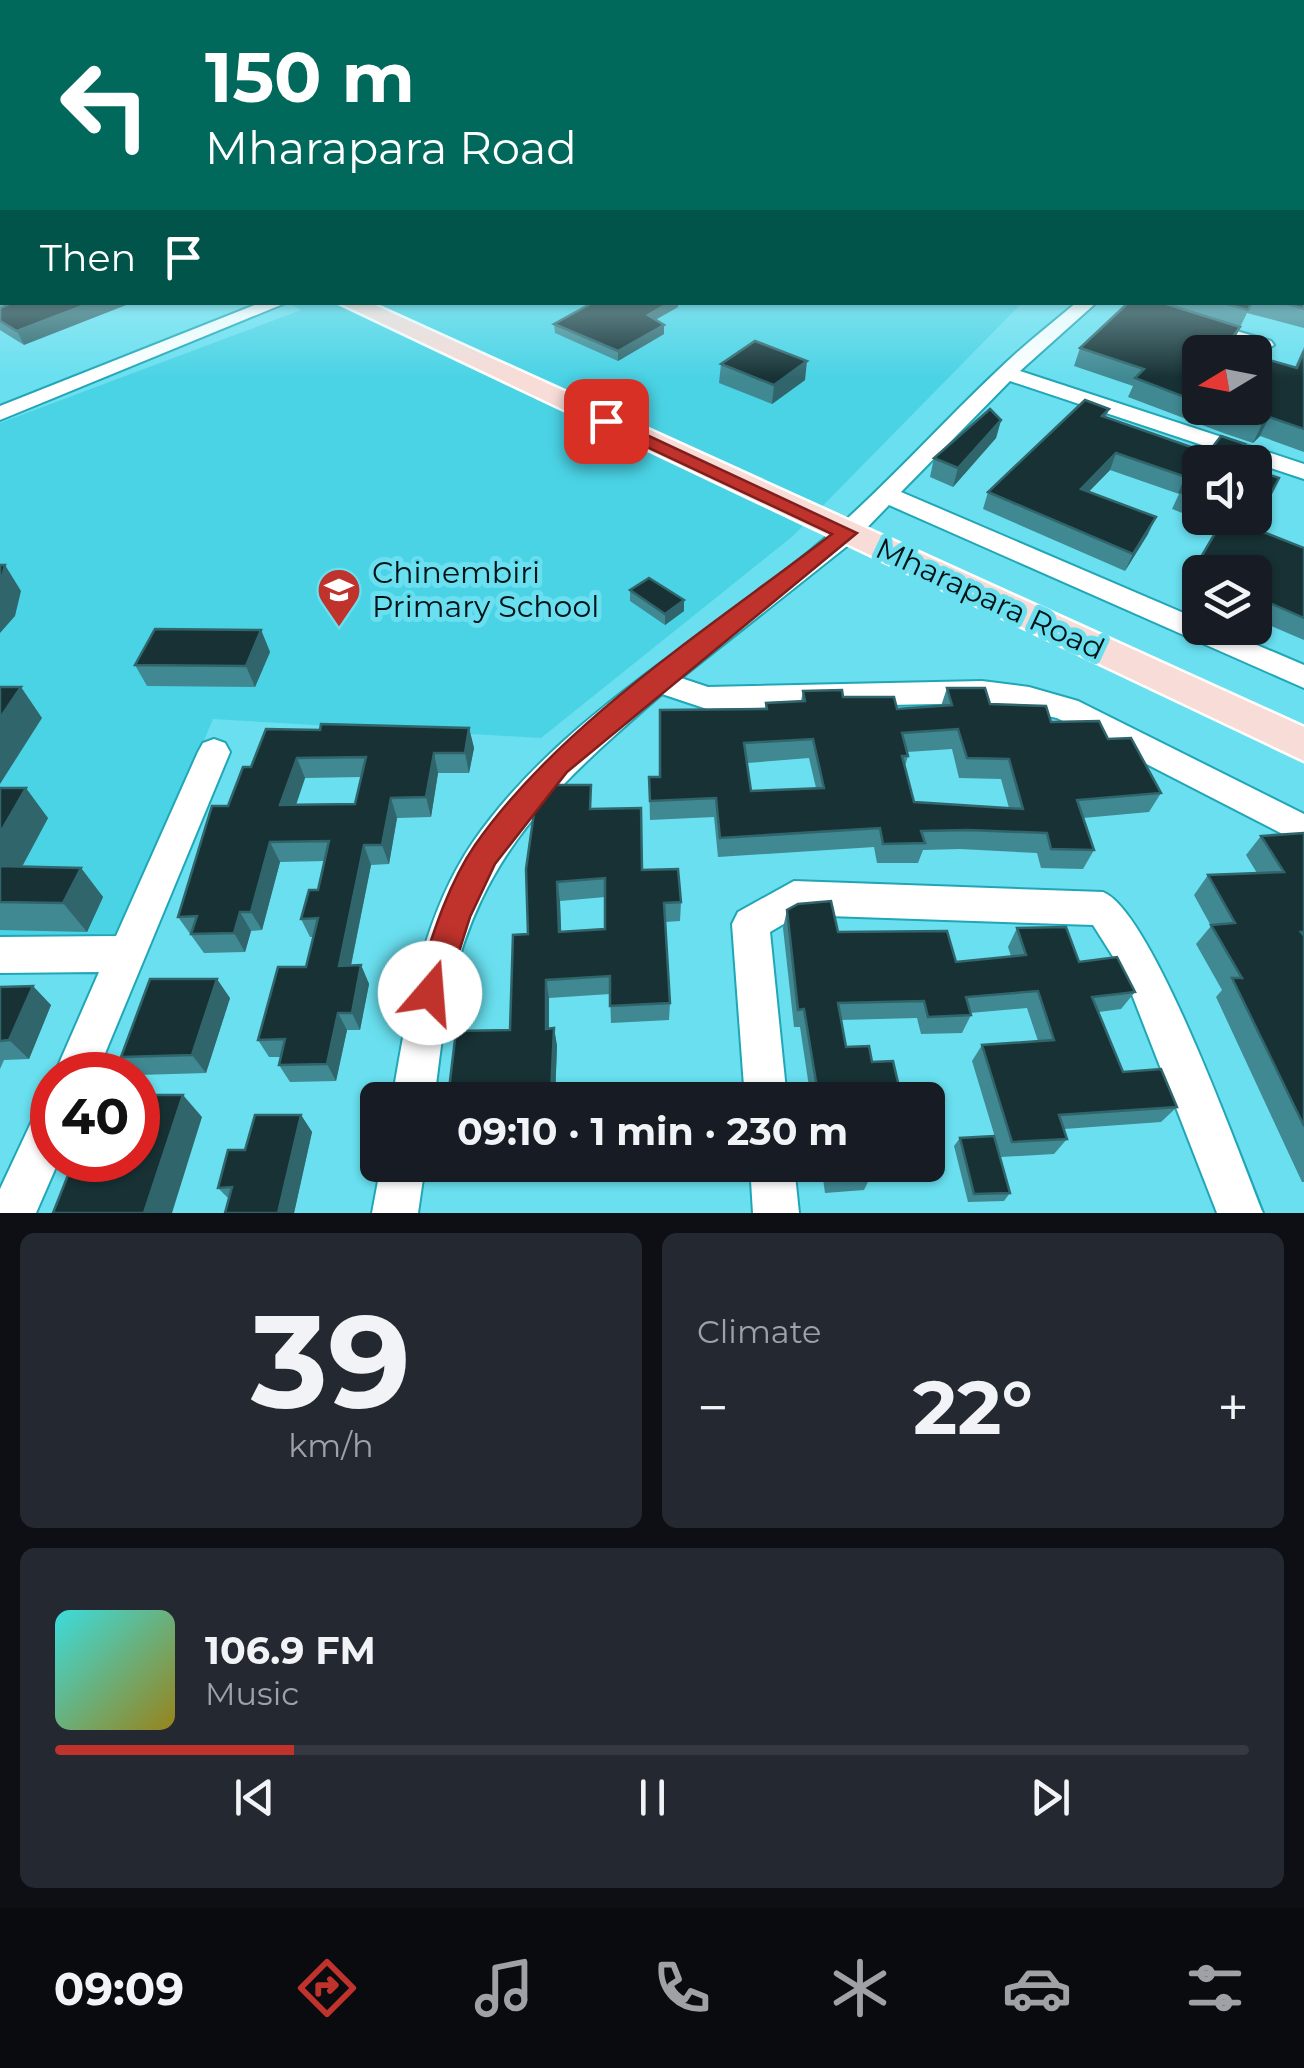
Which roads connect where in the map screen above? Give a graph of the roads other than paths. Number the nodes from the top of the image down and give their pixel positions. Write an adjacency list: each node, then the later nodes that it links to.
1 (272, 305): 7 (street)
2 (354, 305): 10 (main road, Mharapara Road)
3 (1085, 305): 6 (street)
4 (1191, 324): 5 (street)
5 (1229, 335)
6 (1006, 373): 8 (street); 9 (street)
7 (0, 414)
8 (1304, 472)
9 (887, 496): 10 (street); 11 (street)
10 (847, 533): 12 (street); 13 (main road, Mharapara Road)
11 (1304, 677)
12 (656, 682): 15 (street); 19 (street)
13 (1304, 745)
14 (214, 752): 17 (street)
15 (1304, 830)
16 (0, 954): 17 (street)
17 (130, 954): 18 (street)
18 (85, 1052)
19 (416, 1082)
20 (764, 1082): 27 (street)
21 (30, 1173): 24 (street)
22 (400, 1182): 25 (street)
23 (773, 1182): 26 (street)
24 (12, 1213)
25 (395, 1213)
26 (776, 1213)
27 (1240, 1213)

